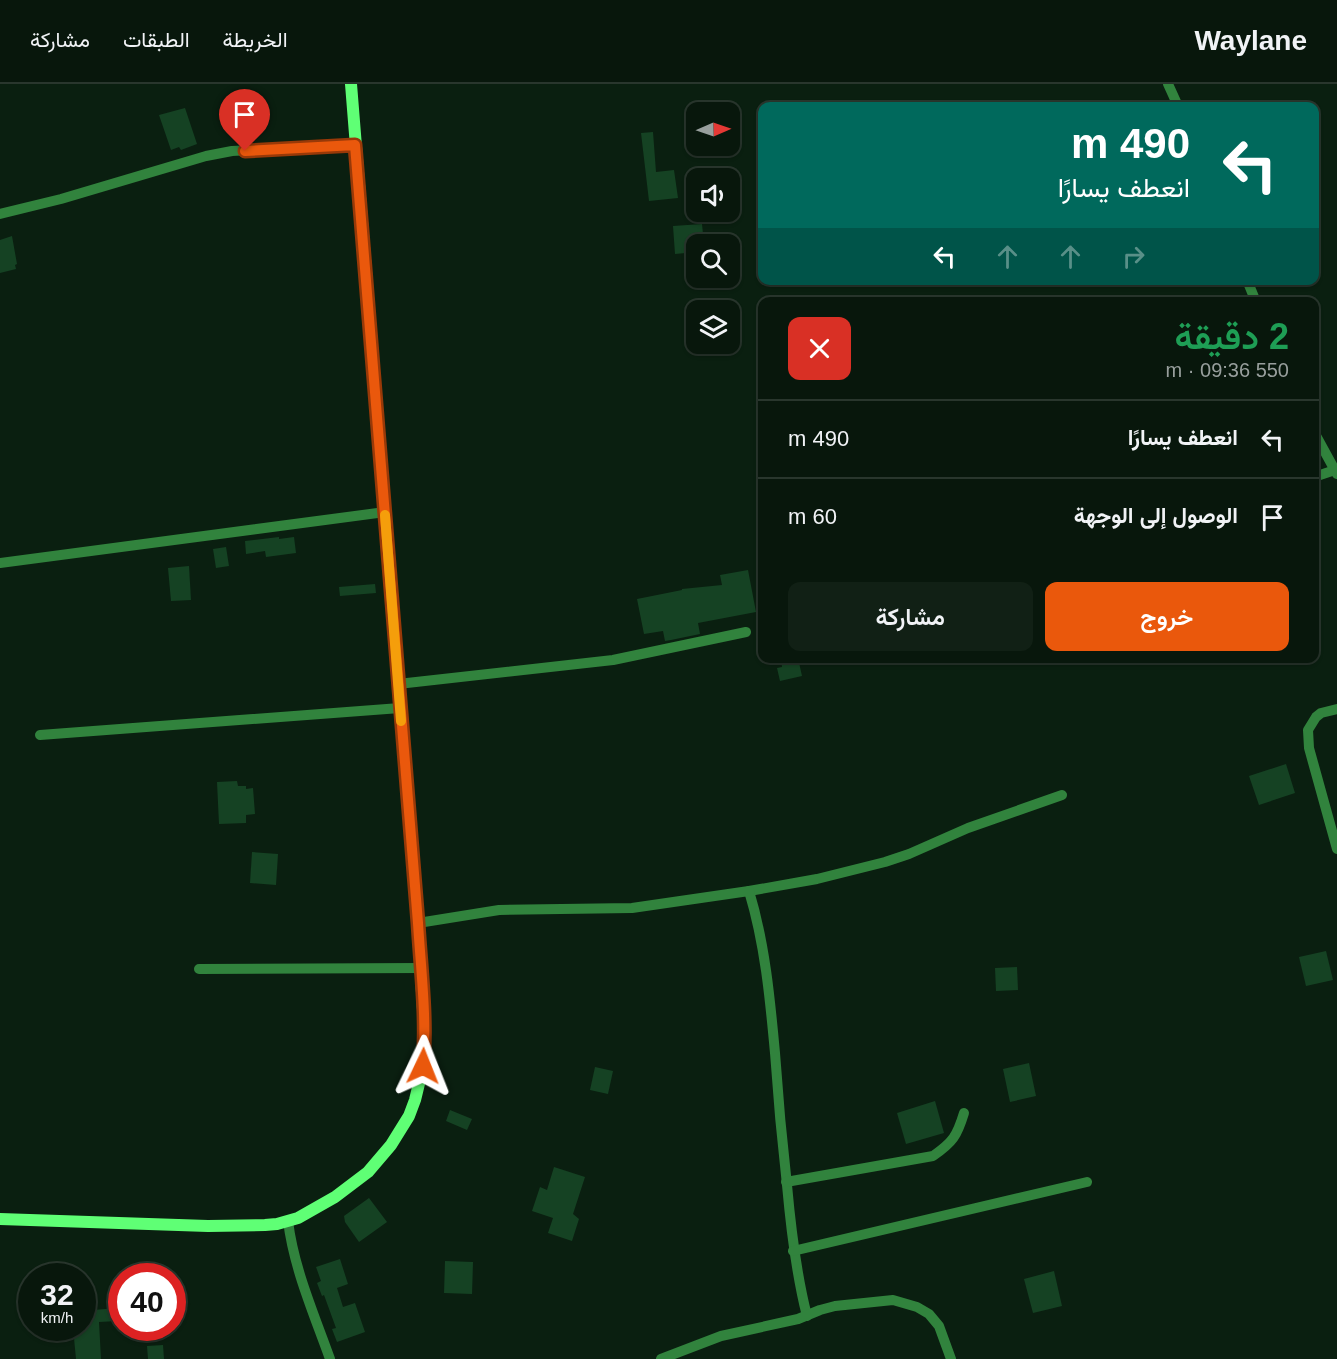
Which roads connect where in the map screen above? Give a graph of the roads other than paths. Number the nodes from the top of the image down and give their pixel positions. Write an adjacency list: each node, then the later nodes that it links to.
1 (351, 84): 4 (street)
2 (1168, 84): 3 (street)
3 (1176, 102)
4 (355, 145): 5 (street); 9 (street)
5 (0, 214)
6 (1319, 441): 7 (street)
7 (1336, 472): 8 (street)
8 (1319, 476)
9 (385, 512): 10 (street); 12 (street)
10 (0, 562)
11 (746, 632): 12 (street)
12 (398, 684): 13 (street)
13 (400, 708): 15 (street); 19 (street)
14 (1337, 709): 17 (street)
15 (40, 735)
16 (1062, 795): 18 (street)
17 (1337, 849)
18 (749, 891): 19 (street); 23 (street)
19 (418, 923): 20 (street)
20 (421, 968): 21 (street); 26 (street)
21 (199, 969)
22 (964, 1113): 23 (street)
23 (786, 1182): 27 (street)
24 (1087, 1182): 27 (street)
25 (0, 1218): 26 (street)
26 (288, 1221): 29 (street)
27 (794, 1251): 28 (street)
28 (807, 1316): 30 (street); 31 (street)
29 (330, 1359)
30 (661, 1359)
31 (951, 1359)

